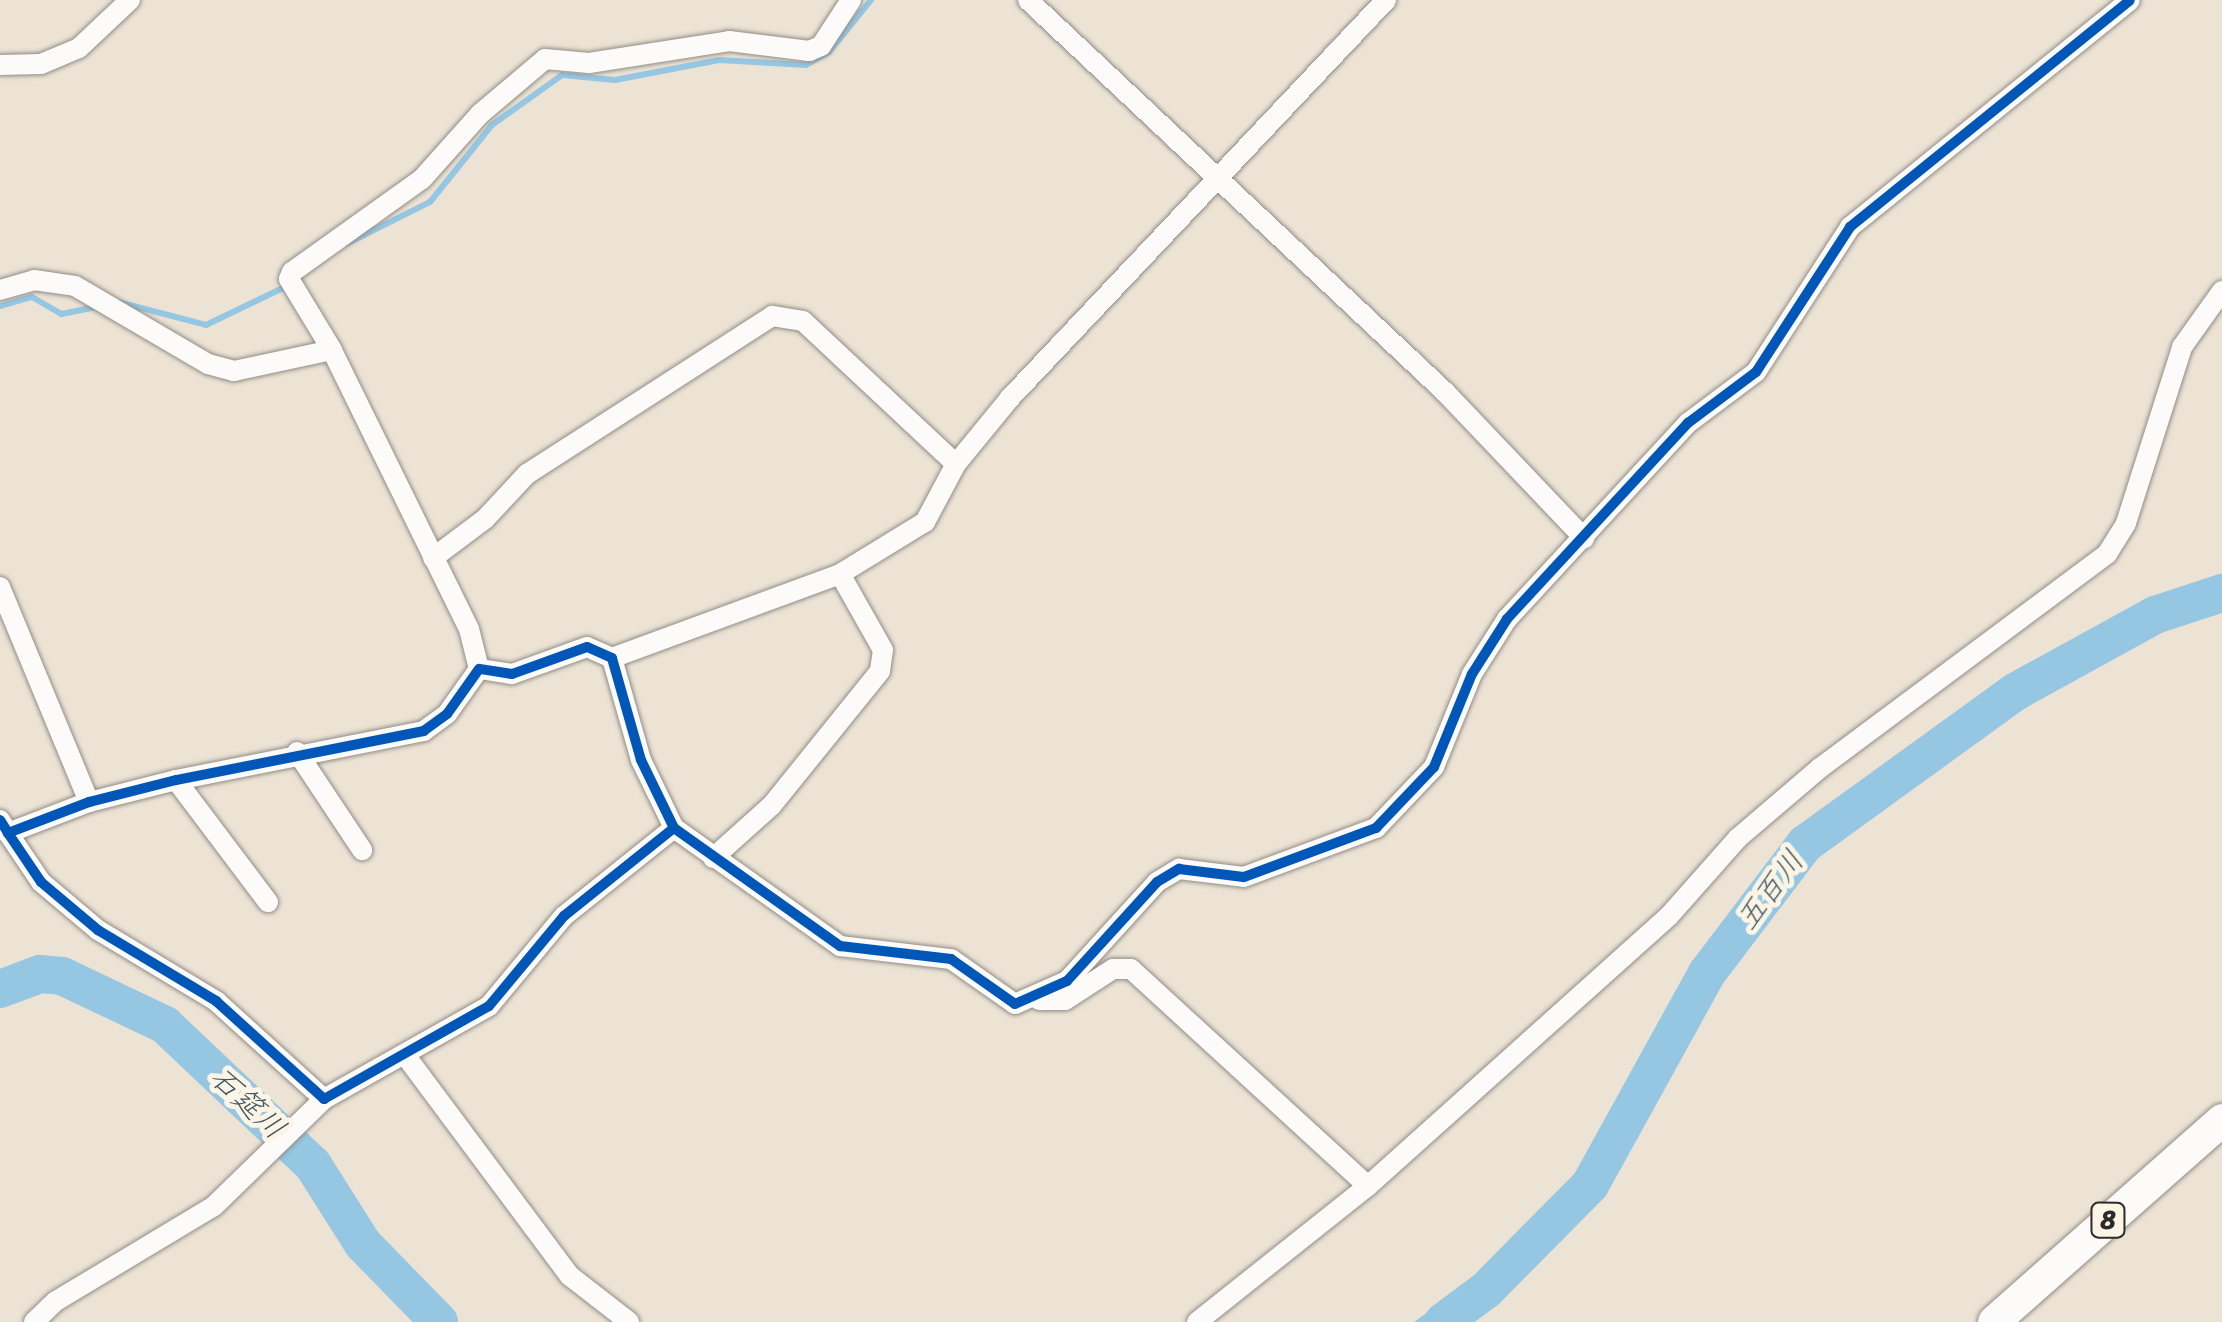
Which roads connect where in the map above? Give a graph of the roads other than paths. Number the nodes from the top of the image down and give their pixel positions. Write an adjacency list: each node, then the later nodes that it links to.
1 (130, 0): 6 (street)
2 (851, 0): 10 (street)
3 (1028, 0): 7 (street)
4 (1386, 0): 7 (street)
5 (2130, 0): 12 (street)
6 (0, 66)
7 (1217, 181): 11 (street); 12 (street)
8 (0, 290): 10 (street)
9 (2222, 291): 30 (street)
10 (332, 350): 13 (street)
11 (956, 464): 13 (street); 14 (street)
12 (1584, 538): 26 (street)
13 (433, 558): 17 (street)
14 (840, 574): 16 (street); 24 (street)
15 (0, 587): 20 (street)
16 (612, 658): 17 (street); 22 (street)
17 (478, 669): 18 (street)
18 (297, 752): 19 (street); 23 (street)
19 (176, 780): 20 (street); 25 (street)
20 (90, 802): 21 (street)
21 (4, 826): 28 (street)
22 (674, 828): 24 (street); 27 (street)
23 (362, 850)
24 (713, 858): 26 (street)
25 (268, 902)
26 (1037, 1000): 30 (street)
27 (405, 1055): 28 (street); 32 (street)
28 (318, 1108): 31 (street)
29 (2222, 1120): 34 (main road, 8)
30 (1368, 1186): 33 (street)
31 (34, 1322)
32 (629, 1322)
33 (1198, 1322)
34 (1994, 1322)

